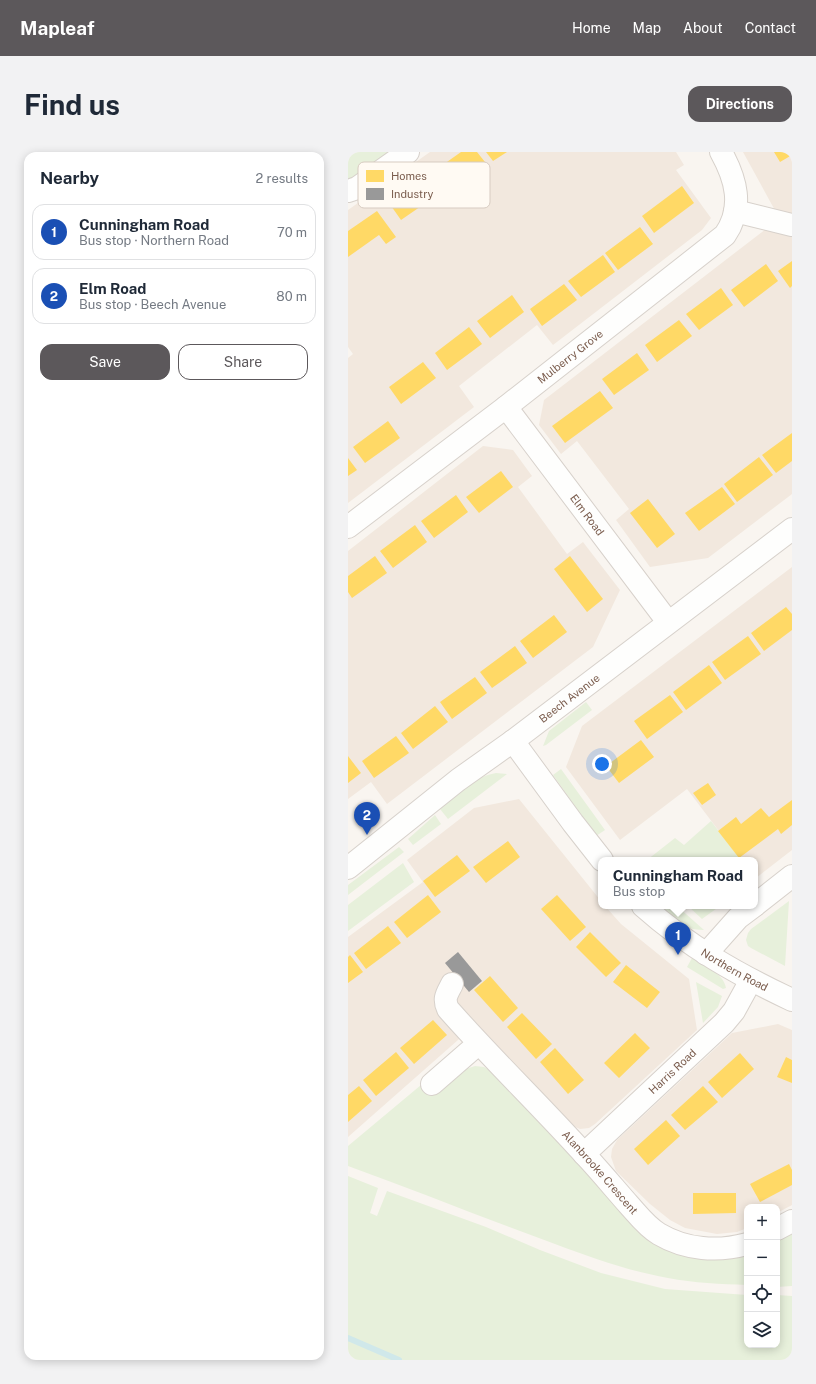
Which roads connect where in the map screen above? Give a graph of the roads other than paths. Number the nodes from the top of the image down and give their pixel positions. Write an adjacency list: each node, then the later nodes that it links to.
1 (408, 152): 3 (street)
2 (721, 152): 6 (street, Mulberry Grove)
3 (394, 162)
4 (358, 187): 5 (street)
5 (348, 191)
6 (735, 212): 7 (street); 8 (street, Mulberry Grove)
7 (792, 225)
8 (506, 407): 9 (street, Mulberry Grove); 11 (street, Elm Road)
9 (348, 527)
10 (792, 529): 11 (street, Beech Avenue)
11 (668, 622): 12 (street, Beech Avenue)
12 (513, 741): 13 (street); 14 (street, Beech Avenue)
13 (600, 857)
14 (348, 868)
15 (792, 876): 16 (street)
16 (758, 902)
17 (646, 909): 19 (street, Northern Road)
18 (749, 909): 19 (street)
19 (706, 954): 20 (street, Northern Road)
20 (750, 980): 22 (street, Northern Road); 25 (street, Harris Road)
21 (452, 984): 23 (street, Alanbrooke Crescent)
22 (792, 1000)
23 (478, 1044): 24 (street); 25 (street, Alanbrooke Crescent)
24 (432, 1084)
25 (584, 1154): 28 (street, Alanbrooke Crescent)
26 (792, 1221): 27 (street)
27 (780, 1227)
28 (744, 1245)

